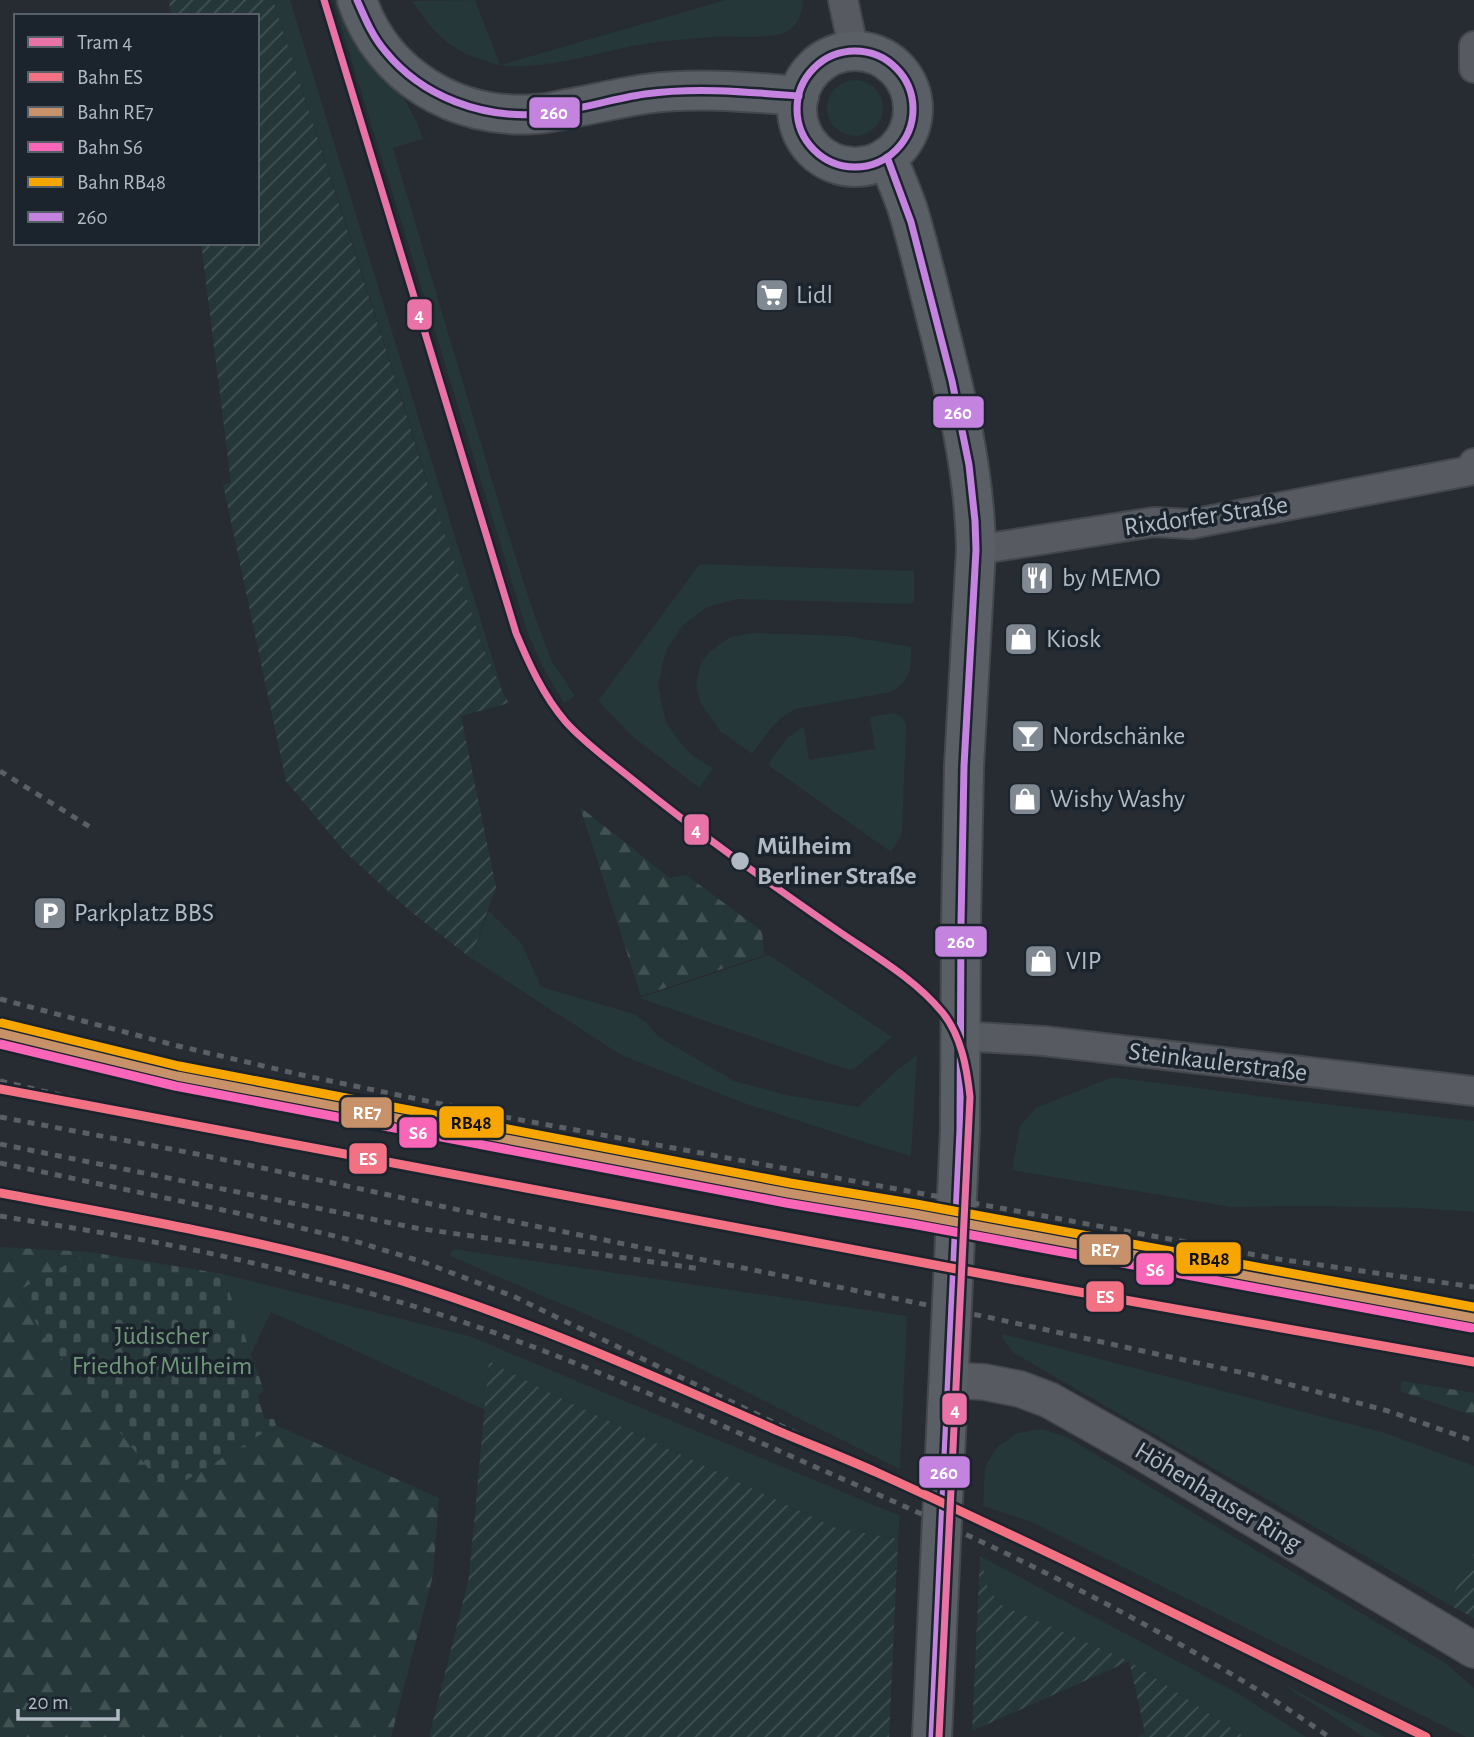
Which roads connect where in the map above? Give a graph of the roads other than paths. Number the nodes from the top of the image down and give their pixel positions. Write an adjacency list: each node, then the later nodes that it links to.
1 (357, 0): 6 (main road)
2 (843, 0): 4 (street)
3 (1474, 46): 5 (street)
4 (853, 51): 6 (main road); 7 (main road)
5 (1474, 68)
6 (799, 96): 7 (main road)
7 (887, 157): 9 (main road)
8 (1474, 463): 9 (street, Rixdorfer Straße)
9 (976, 550): 10 (main road)
10 (961, 1035): 11 (street, Steinkaulerstraße); 12 (main road)
11 (1474, 1091)
12 (948, 1380): 13 (street, Höhenhauser Ring); 14 (main road)
13 (1474, 1650)
14 (932, 1737)

